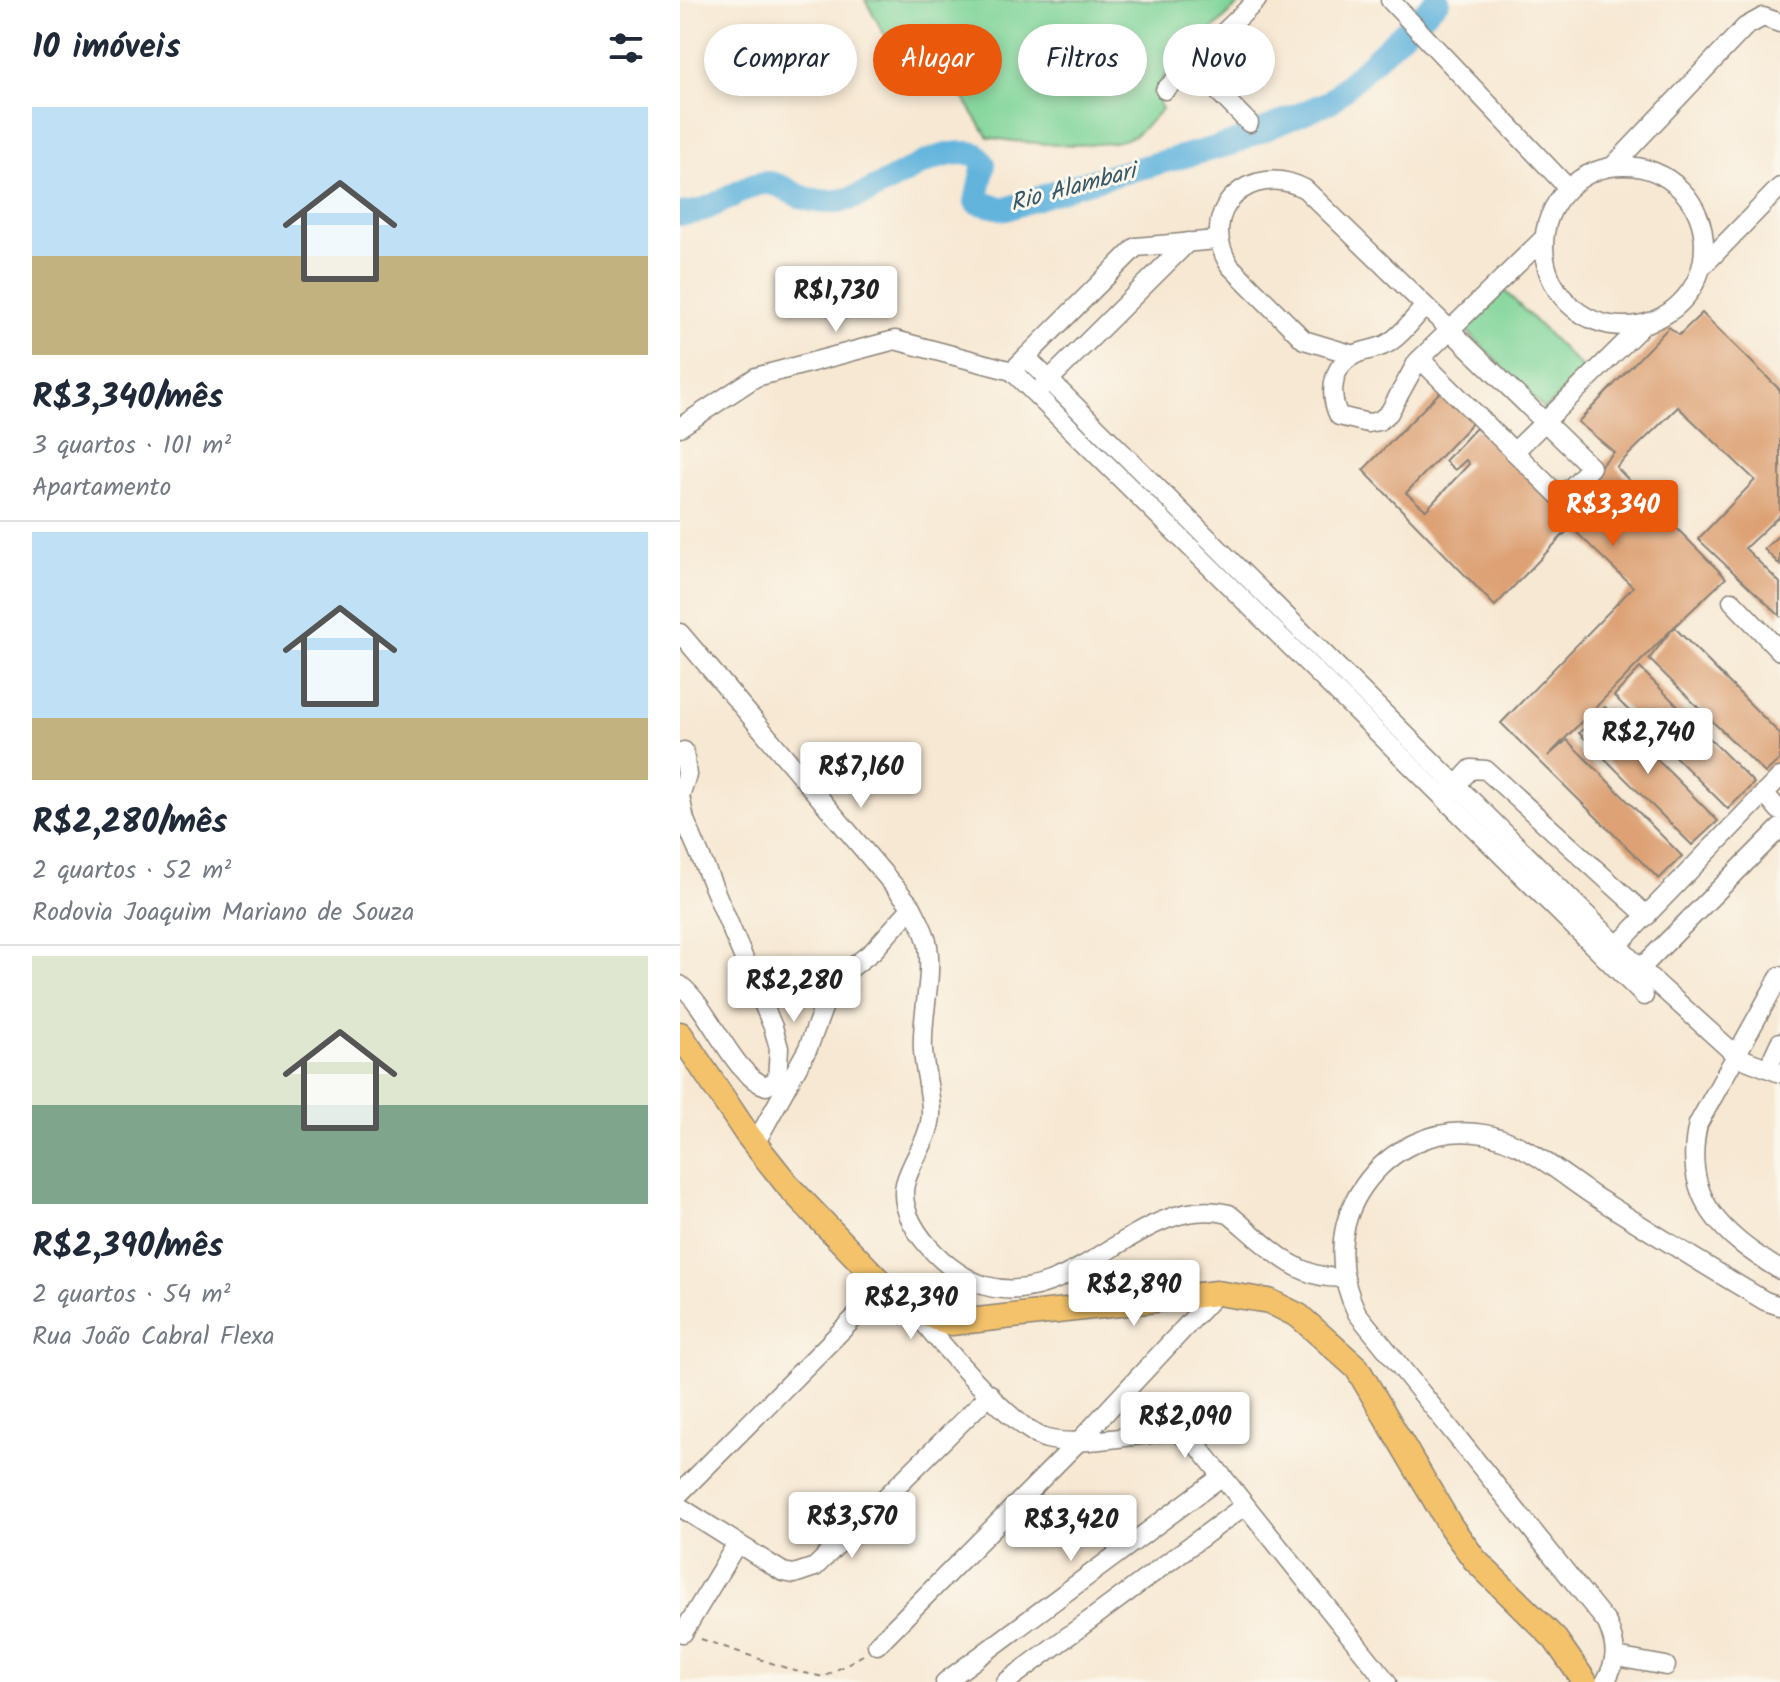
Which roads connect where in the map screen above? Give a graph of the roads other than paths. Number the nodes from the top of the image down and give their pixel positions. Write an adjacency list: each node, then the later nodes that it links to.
1 (1257, 0): 4 (street)
2 (1390, 0): 9 (street)
3 (1780, 23): 7 (street)
4 (1233, 24)
5 (1222, 96): 6 (street)
6 (1249, 123)
7 (1613, 166): 9 (street); 13 (street)
8 (1780, 187): 13 (street)
9 (1568, 188): 10 (street)
10 (1544, 238): 15 (street); 16 (street)
11 (1217, 240): 12 (street); 14 (street); 17 (street)
12 (1188, 242): 18 (street); 21 (street)
13 (1703, 266): 15 (street)
14 (1425, 306): 16 (street); 17 (street)
15 (1644, 324): 22 (street)
16 (1450, 330): 19 (street); 22 (street)
17 (1354, 355): 19 (street)
18 (1026, 357): 20 (street); 21 (street)
19 (1420, 359): 24 (street)
20 (1012, 371): 21 (street); 23 (street)
21 (1042, 387): 30 (street)
22 (1544, 422): 24 (street); 24 (street)
23 (680, 427)
24 (1514, 452)
25 (1732, 601): 27 (street)
26 (680, 633): 35 (street)
27 (1780, 651)
28 (684, 751): 32 (street)
29 (1780, 777): 31 (street)
30 (1450, 792): 36 (street); 37 (street)
31 (1764, 793): 33 (street); 36 (street)
32 (680, 796): 40 (street)
33 (1780, 811)
34 (1780, 828): 38 (street)
35 (912, 907): 46 (street); 48 (street)
36 (1647, 916): 37 (street)
37 (1611, 952): 38 (street)
38 (1635, 975): 41 (street); 44 (street)
39 (1780, 976): 44 (street)
40 (680, 985)
41 (1644, 996)
42 (680, 1034): 46 (main road)
43 (1780, 1042): 45 (street)
44 (1738, 1057): 45 (street); 47 (street)
45 (1774, 1070)
46 (755, 1144): 49 (main road)
47 (1780, 1270)
48 (1342, 1277): 51 (street); 62 (street)
49 (885, 1287): 52 (main road); 56 (street)
50 (1217, 1293): 52 (main road); 54 (street); 67 (main road)
51 (1780, 1306)
52 (913, 1310): 53 (street)
53 (990, 1394): 54 (street); 59 (street)
54 (1081, 1439): 55 (street); 61 (street)
55 (1221, 1477): 57 (street); 64 (street)
56 (680, 1493)
57 (1244, 1506): 65 (street); 66 (street)
58 (680, 1507): 59 (street)
59 (736, 1545): 60 (street)
60 (682, 1632)
61 (877, 1645)
62 (1616, 1657): 63 (street); 68 (street)
63 (1666, 1666)
64 (945, 1682)
65 (1006, 1682)
66 (1387, 1682)
67 (1585, 1682)
68 (1605, 1682)

